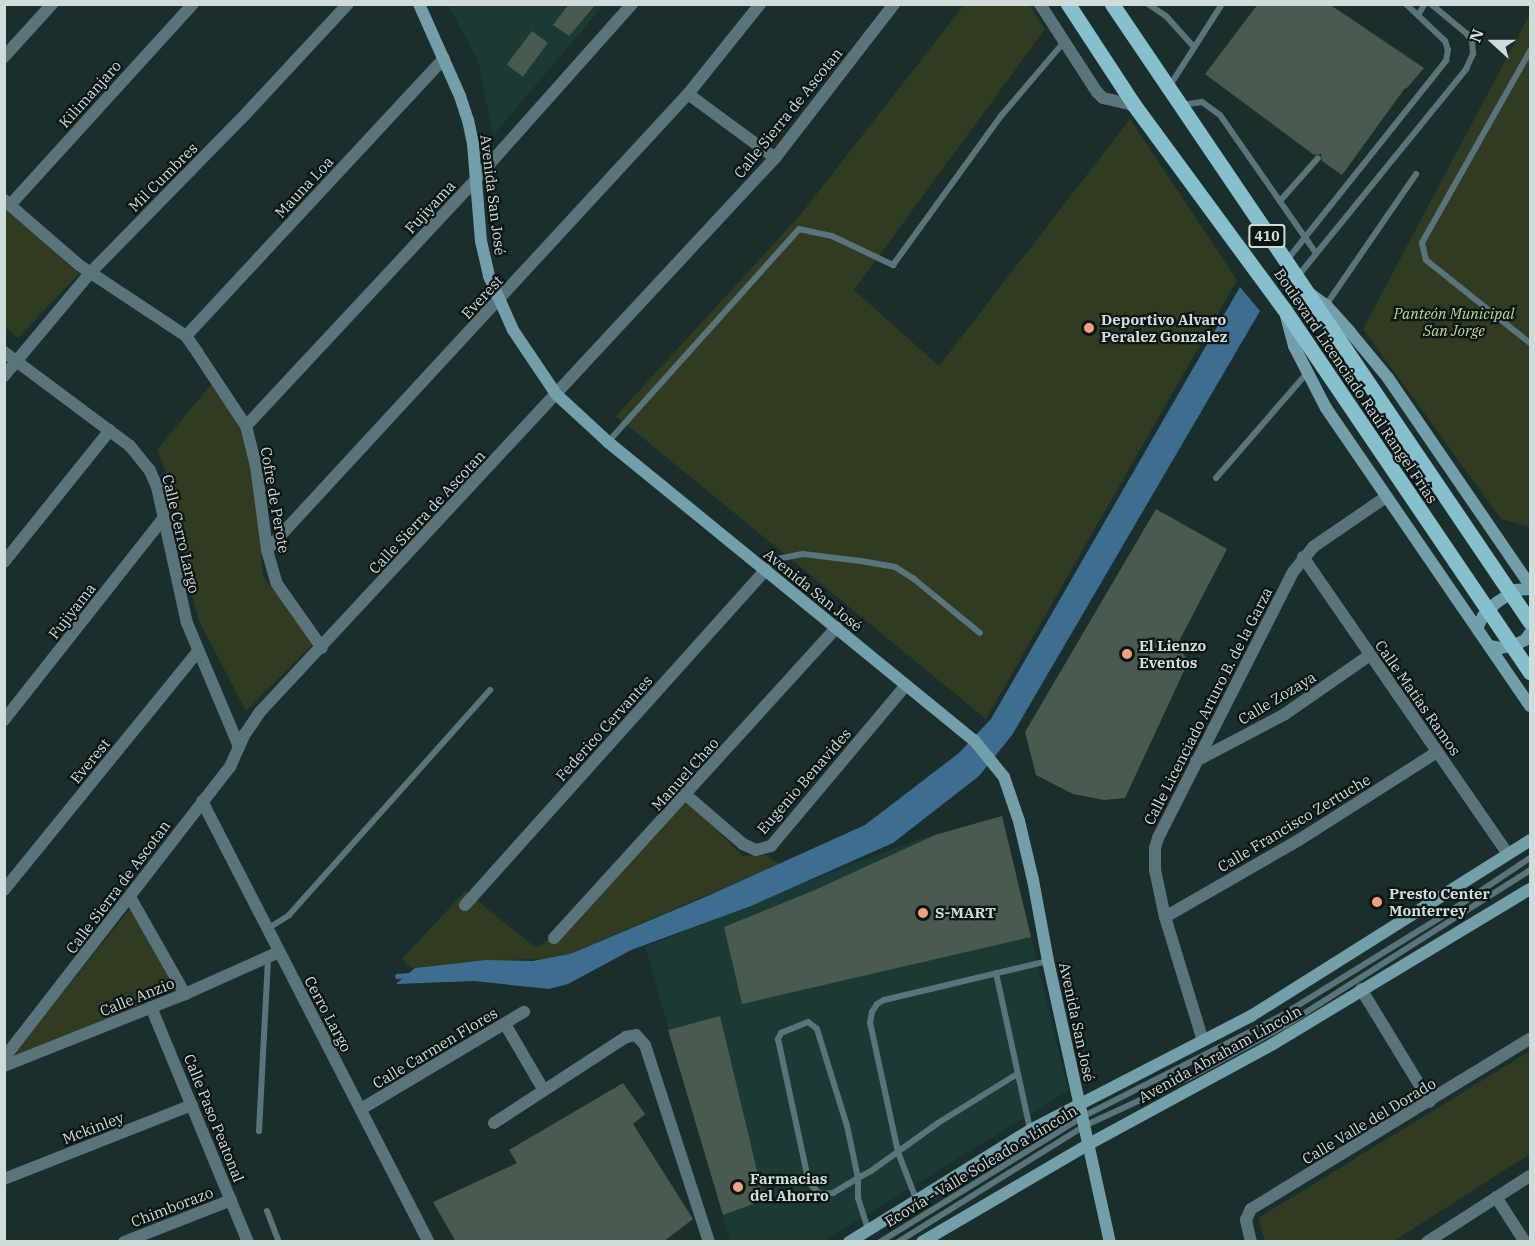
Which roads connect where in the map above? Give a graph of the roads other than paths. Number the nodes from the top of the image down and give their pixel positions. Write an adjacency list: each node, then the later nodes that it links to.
1 (52, 4): 20 (street)
2 (193, 4): 31 (street, Kilimanjaro)
3 (348, 4): 35 (street, Mil Cumbres)
4 (419, 4): 21 (main road, Avenida San José)
5 (632, 4): 29 (street, Fujiyama)
6 (760, 4): 23 (street, Everest)
7 (894, 4): 26 (street, Calle Sierra de Ascotan)
8 (1040, 4): 17 (street)
9 (1068, 4): 24 (main road, Boulevard Licenciado Raúl Rangel Frías / 410)
10 (1112, 4): 22 (main road, Boulevard Licenciado Raúl Rangel Frías / 410)
11 (1148, 4): 18 (lane)
12 (1222, 4): 18 (lane)
13 (1406, 4): 16 (lane)
14 (1425, 4): 16 (lane)
15 (1431, 4): 33 (lane)
16 (1418, 15): 32 (lane)
17 (1064, 42): 24 (street); 49 (lane)
18 (1194, 47): 22 (lane)
19 (1530, 51): 41 (lane)
20 (4, 57)
21 (444, 58): 29 (main road, Avenida San José); 40 (street, Mauna Loa)
22 (1169, 87): 25 (main road, Boulevard Licenciado Raúl Rangel Frías / 410)
23 (688, 94): 26 (street); 37 (street, Everest)
24 (1134, 105): 39 (main road, Boulevard Licenciado Raúl Rangel Frías / 410)
25 (1181, 105): 30 (lane); 34 (main road, Boulevard Licenciado Raúl Rangel Frías / 410)
26 (775, 158): 46 (street, Calle Sierra de Ascotan)
27 (1318, 158): 30 (lane)
28 (1416, 174): 38 (lane)
29 (477, 178): 37 (main road, Avenida San José); 47 (street, Fujiyama)
30 (1280, 201): 32 (lane)
31 (7, 202): 35 (street, Cofre de Perote)
32 (1305, 238): 33 (lane); 34 (lane)
33 (1316, 253): 36 (lane)
34 (1285, 263): 36 (main road, Boulevard Licenciado Raúl Rangel Frías / 410)
35 (90, 273): 40 (street, Cofre de Perote); 43 (street, Mil Cumbres)
36 (1299, 283): 38 (main road); 58 (main road, Boulevard Licenciado Raúl Rangel Frías / 410)
37 (499, 301): 46 (main road, Avenida San José); 53 (street, Everest)
38 (1326, 305): 57 (main road)
39 (1284, 309): 44 (main road); 67 (main road, Boulevard Licenciado Raúl Rangel Frías / 410)
40 (186, 336): 47 (street, Cofre de Perote)
41 (1530, 343)
42 (4, 352): 43 (street, Calle Cerro Largo)
43 (16, 361): 45 (street, Mil Cumbres); 48 (street, Calle Cerro Largo)
44 (1307, 373): 50 (lane); 51 (main road)
45 (4, 376)
46 (556, 394): 49 (main road, Avenida San José); 64 (street, Calle Sierra de Ascotan)
47 (246, 426): 53 (street, Cofre de Perote)
48 (110, 430): 52 (street, Calle Cerro Largo); 55 (street)
49 (608, 442): 56 (main road, Avenida San José)
50 (1216, 478)
51 (1386, 497): 54 (street, Calle Licenciado Arturo B. de la Garza); 60 (main road)
52 (163, 519): 65 (street, Calle Cerro Largo); 71 (street, Fujiyama)
53 (267, 550): 64 (street, Cofre de Perote)
54 (1304, 557): 66 (street, Calle Matías Ramos); 74 (street, Calle Licenciado Arturo B. de la Garza)
55 (4, 562)
56 (765, 571): 59 (main road, Avenida San José); 61 (lane); 84 (street, Federico Cervantes)
57 (1530, 587): 60 (main road)
58 (1530, 622)
59 (837, 627): 68 (main road, Avenida San José); 75 (street, Manuel Chao)
60 (1477, 628): 63 (main road)
61 (980, 633)
62 (1530, 633): 63 (main road)
63 (1489, 646): 70 (main road)
64 (322, 648): 72 (street, Calle Sierra de Ascotan)
65 (198, 651): 72 (street, Calle Cerro Largo); 82 (street, Everest)
66 (1370, 655): 73 (street, Calle Matías Ramos); 74 (street, Calle Zozaya)
67 (1530, 672)
68 (906, 685): 75 (street, Eugenio Benavides); 89 (main road, Avenida San José)
69 (490, 690): 86 (lane)
70 (1530, 706)
71 (4, 720)
72 (239, 747): 76 (street, Calle Sierra de Ascotan)
73 (1437, 752): 78 (street, Calle Matías Ramos); 85 (street, Calle Francisco Zertuche)
74 (1196, 761): 85 (street, Calle Licenciado Arturo B. de la Garza)
75 (686, 795): 87 (street, Manuel Chao)
76 (202, 801): 83 (street, Calle Sierra de Ascotan); 86 (street, Cerro Largo)
77 (1530, 840): 78 (main road)
78 (1508, 854): 97 (main road)
79 (1530, 858): 106 (lane, Ecovía - Valle Soleado a Lincoln)
80 (1530, 870): 106 (lane)
81 (1530, 889): 91 (main road, Avenida Abraham Lincoln)
82 (4, 890)
83 (130, 897): 92 (street); 98 (street, Calle Sierra de Ascotan)
84 (465, 905)
85 (1164, 917): 97 (street, Calle Licenciado Arturo B. de la Garza)
86 (266, 929): 88 (street, Cerro Largo)
87 (554, 938)
88 (273, 955): 92 (street, Calle Anzio); 105 (street, Cerro Largo); 109 (lane)
89 (1048, 961): 90 (lane); 103 (main road, Avenida San José)
90 (996, 973): 100 (lane); 111 (lane)
91 (1361, 989): 102 (street); 110 (main road, Avenida Abraham Lincoln)
92 (185, 994): 93 (street, Calle Anzio)
93 (151, 1007): 99 (street, Calle Anzio); 104 (street, Calle Paso Peatonal)
94 (524, 1012): 95 (street, Calle Carmen Flores)
95 (505, 1024): 101 (street); 105 (street, Calle Carmen Flores)
96 (1530, 1039): 102 (street, Calle Valle del Dorado)
97 (1203, 1041): 103 (main road)
98 (4, 1058)
99 (4, 1066)
100 (1017, 1074): 108 (lane); 111 (lane)
101 (543, 1089): 107 (street); 124 (street)
102 (1430, 1102): 130 (street, Calle Valle del Dorado)
103 (1079, 1104): 106 (main road, Avenida San José); 108 (main road)
104 (192, 1105): 114 (street, Mckinley); 117 (street, Calle Paso Peatonal)
105 (362, 1109): 123 (street, Cerro Largo)
106 (1083, 1122): 110 (main road, Avenida San José); 126 (lane, Ecovía - Valle Soleado a Lincoln); 127 (lane)
107 (494, 1123)
108 (1030, 1130): 116 (main road)
109 (259, 1131)
110 (1089, 1144): 128 (main road, Avenida Abraham Lincoln); 129 (main road, Avenida San José)
111 (898, 1152): 113 (lane); 116 (lane)
112 (1530, 1176): 115 (street)
113 (858, 1178): 113 (lane); 119 (lane)
114 (4, 1179)
115 (1496, 1197): 131 (street); 132 (street)
116 (916, 1199): 119 (main road)
117 (231, 1200): 120 (street, Chimborazo); 121 (street, Calle Paso Peatonal)
118 (267, 1211): 122 (lane)
119 (868, 1229): 125 (main road)
120 (124, 1242)
121 (248, 1242)
122 (279, 1242)
123 (429, 1242)
124 (709, 1242)
125 (849, 1242)
126 (880, 1242)
127 (898, 1242)
128 (922, 1242)
129 (1110, 1242)
130 (1251, 1242)
131 (1427, 1242)
132 (1525, 1242)

